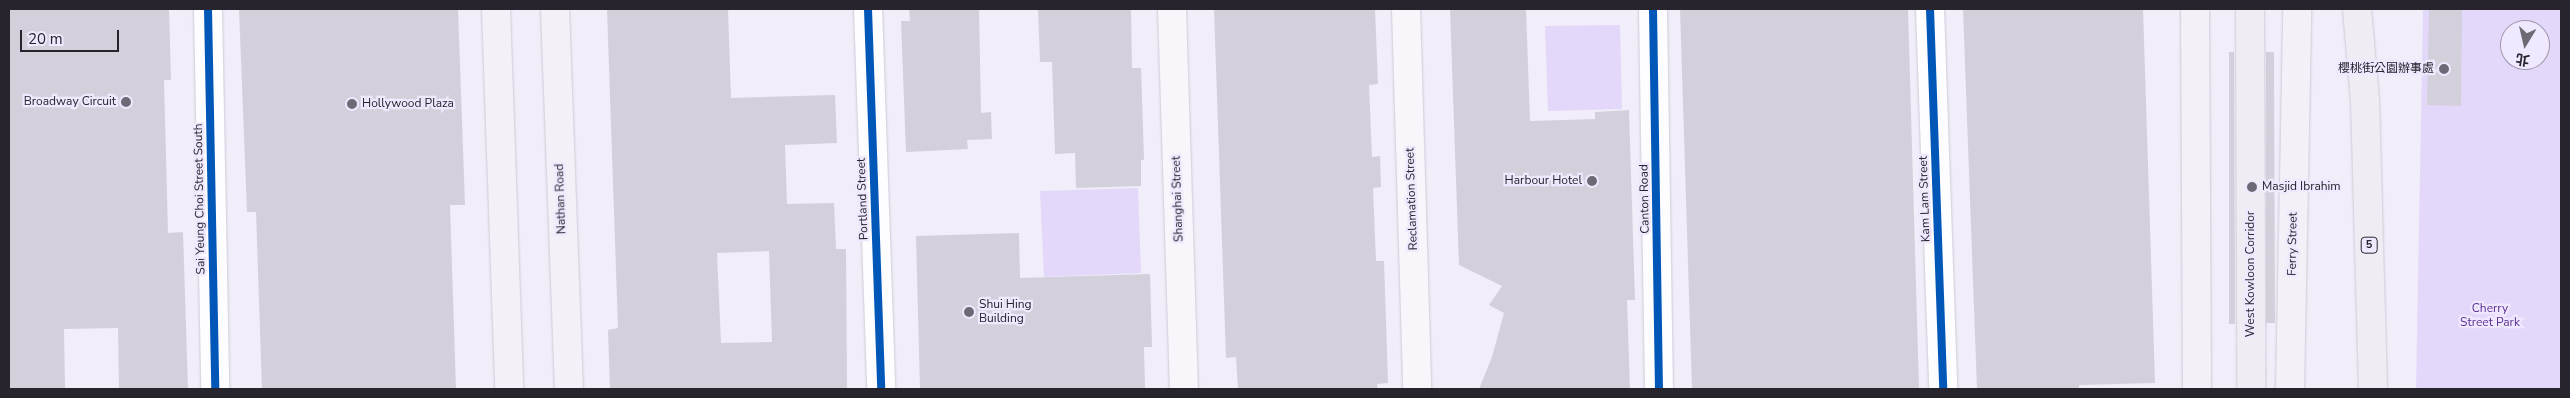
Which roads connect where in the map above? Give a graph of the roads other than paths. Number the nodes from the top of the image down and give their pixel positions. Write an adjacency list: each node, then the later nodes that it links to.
1 (208, 9): 13 (street, Sai Yeung Choi Street South)
2 (496, 9): 14 (main road)
3 (555, 9): 15 (main road, Nathan Road)
4 (868, 9): 16 (street, Portland Street)
5 (1172, 9): 17 (main road, Shanghai Street)
6 (1406, 9): 18 (main road, Reclamation Street)
7 (1653, 9): 19 (street, Canton Road)
8 (1930, 9): 20 (street, Kam Lam Street)
9 (2195, 9): 21 (main road)
10 (2250, 9): 22 (highway, West Kowloon Corridor)
11 (2298, 9): 23 (main road, Ferry Street)
12 (2357, 9): 24 (highway, 5)
13 (215, 389)
14 (509, 389)
15 (569, 389)
16 (882, 389)
17 (1184, 389)
18 (1417, 389)
19 (1659, 389)
20 (1943, 389)
21 (2196, 389)
22 (2251, 389)
23 (2290, 389)
24 (2373, 389)

